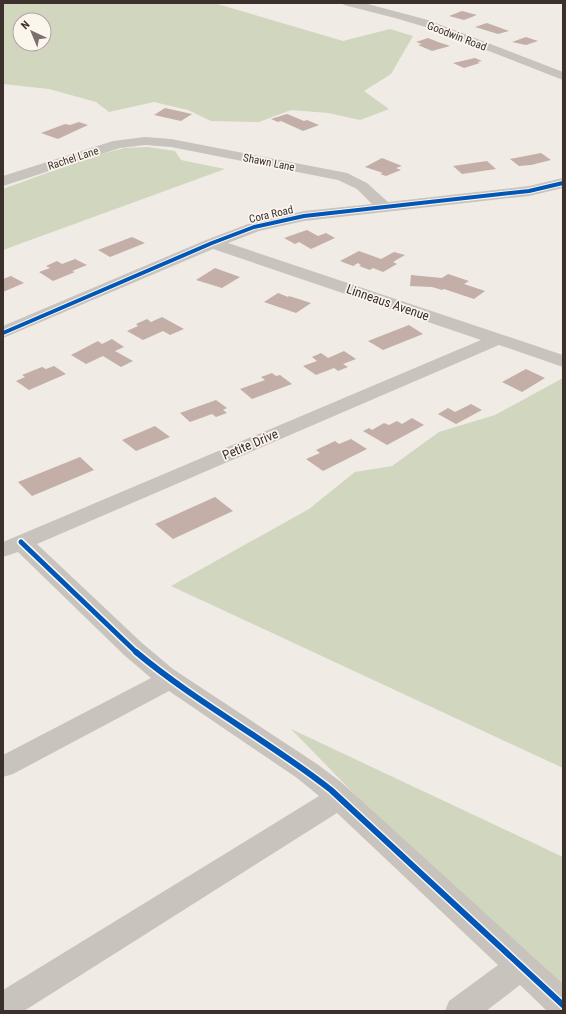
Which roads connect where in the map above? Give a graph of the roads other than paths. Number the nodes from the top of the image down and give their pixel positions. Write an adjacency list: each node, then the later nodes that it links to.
1 (348, 3): 2 (street, Goodwin Road)
2 (563, 76)
3 (146, 141): 4 (street, Rachel Lane); 6 (street, Shawn Lane)
4 (3, 181)
5 (563, 183): 6 (street, Cora Road)
6 (384, 206): 7 (street, Cora Road)
7 (212, 243): 8 (street, Cora Road); 9 (street, Linneaus Avenue)
8 (3, 333)
9 (498, 339): 10 (street, Linneaus Avenue); 11 (street, Petite Drive)
10 (563, 361)
11 (12, 546): 12 (street)
12 (170, 679): 13 (street); 14 (street)
13 (3, 767)
14 (339, 798): 15 (street); 17 (street)
15 (521, 966): 16 (street); 18 (street)
16 (563, 1005)
17 (3, 1007)
18 (461, 1011)

